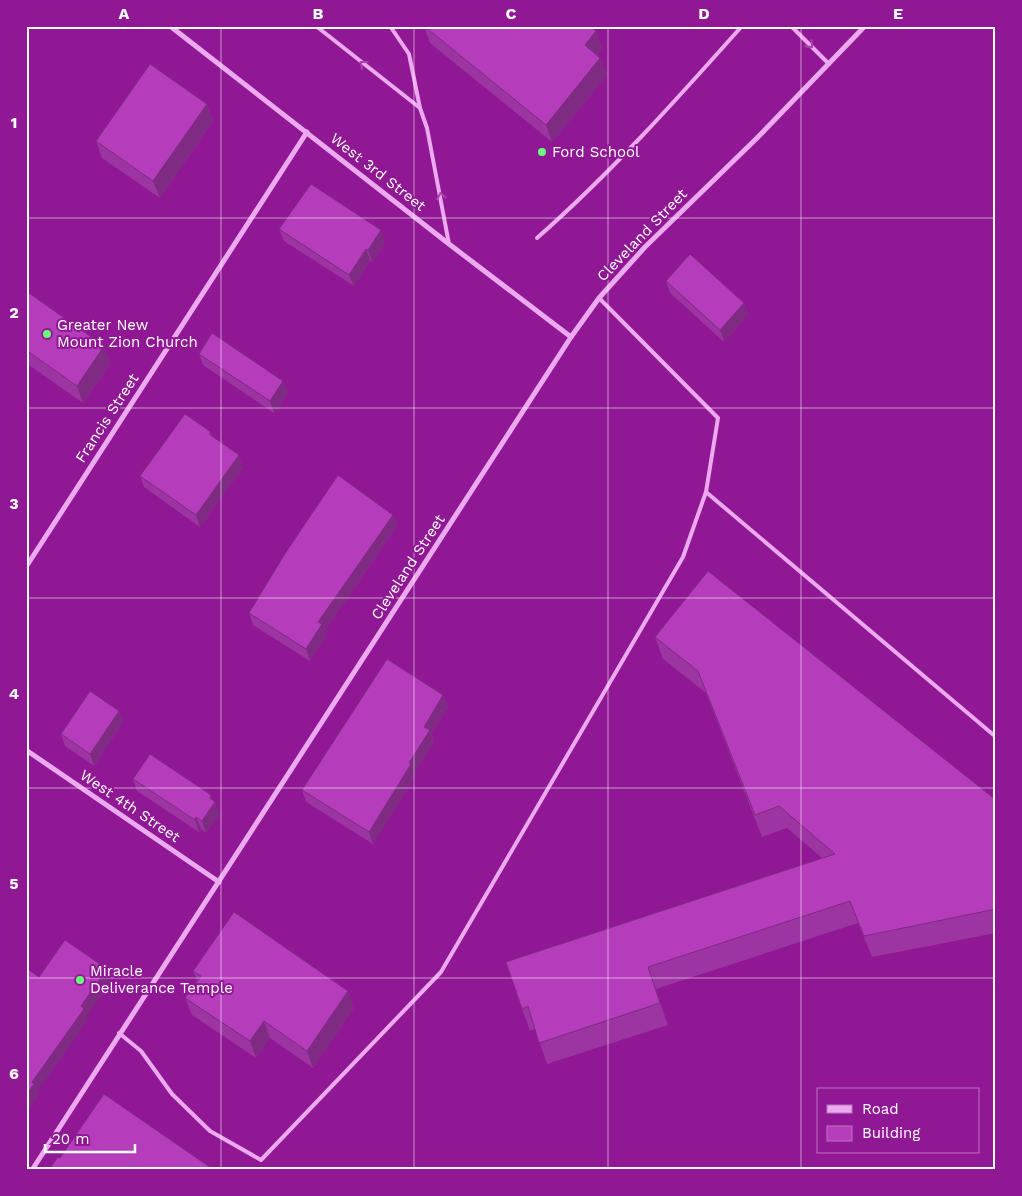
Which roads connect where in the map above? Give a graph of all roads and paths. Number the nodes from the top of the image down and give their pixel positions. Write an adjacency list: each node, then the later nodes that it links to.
1 (170, 26): 9 (street, West 3rd Street)
2 (316, 26): 8 (lane, one-way to 2)
3 (390, 26): 8 (lane)
4 (742, 26): 10 (lane)
5 (791, 26): 7 (lane, one-way to 7)
6 (865, 26): 7 (street, Cleveland Street)
7 (829, 64): 12 (street, Cleveland Street)
8 (420, 108): 11 (lane, one-way to 8)
9 (307, 132): 11 (street, West 3rd Street); 15 (street, Francis Street)
10 (537, 238)
11 (449, 244): 13 (street, West 3rd Street)
12 (599, 298): 13 (street, Cleveland Street); 14 (lane)
13 (571, 337): 18 (street, Cleveland Street)
14 (706, 492): 16 (lane); 19 (lane)
15 (26, 567)
16 (996, 737)
17 (26, 750): 18 (street, West 4th Street)
18 (220, 882): 19 (street, Cleveland Street)
19 (120, 1033): 20 (street, Cleveland Street)
20 (32, 1170)

